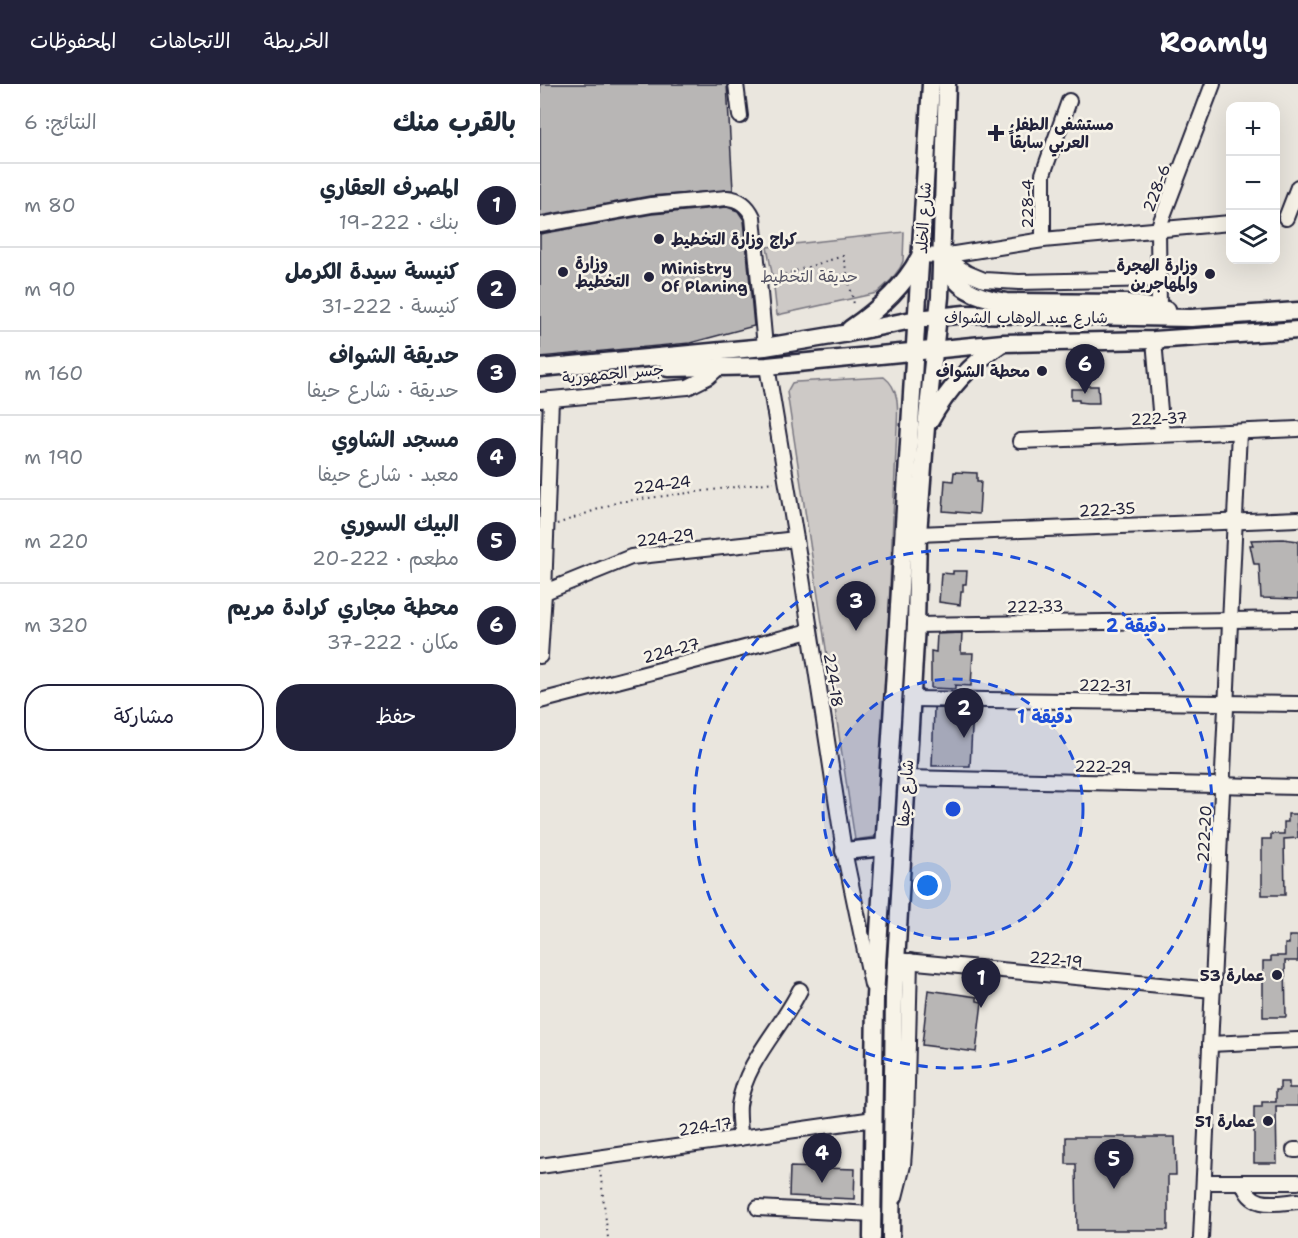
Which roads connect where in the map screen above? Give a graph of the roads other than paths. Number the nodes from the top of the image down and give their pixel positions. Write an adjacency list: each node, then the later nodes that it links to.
1 (736, 84): 6 (street)
2 (931, 84): 13 (main road, شارع الخلد)
3 (947, 84): 14 (main road, شارع الخلد)
4 (1213, 84): 11 (street, 228-6)
5 (1069, 101): 12 (street, 228-4)
6 (740, 116)
7 (1298, 187): 8 (street)
8 (1287, 218)
9 (1226, 223): 11 (street)
10 (540, 225): 25 (street)
11 (1158, 229): 12 (street); 15 (street, 228-6)
12 (1043, 240): 14 (street)
13 (921, 255): 14 (street); 20 (main road, شارع الخلد); 22 (main road)
14 (942, 256): 15 (street); 16 (main road); 18 (main road, شارع الخلد)
15 (1159, 279): 16 (street, 228-6)
16 (1159, 308): 19 (main road)
17 (1298, 311): 19 (main road, شارع عبد الوهاب الشواف)
18 (939, 316): 19 (main road, شارع عبد الوهاب الشواف); 20 (main road, شارع عبد الوهاب الشواف); 26 (main road, شارع الخلد)
19 (1191, 318)
20 (917, 319): 22 (main road, شارع عبد الوهاب الشواف); 27 (main road, شارع الخلد)
21 (1298, 330): 23 (main road, شارع عبد الوهاب الشواف)
22 (843, 334): 25 (main road, شارع عبد الوهاب الشواف)
23 (1154, 340): 24 (main road, شارع عبد الوهاب الشواف); 37 (street)
24 (1003, 343): 26 (main road, شارع عبد الوهاب الشواف); 34 (main road)
25 (765, 347): 28 (main road, شارع عبد الوهاب الشواف)
26 (935, 350): 27 (main road, شارع عبد الوهاب الشواف); 34 (main road, شارع حيفا)
27 (915, 352): 29 (main road, شارع عبد الوهاب الشواف); 56 (main road, شارع حيفا)
28 (686, 361): 30 (main road, شارع عبد الوهاب الشواف); 31 (main road, جسر الجمهورية); 32 (main road, جسر الجمهورية)
29 (767, 366): 30 (main road, شارع عبد الوهاب الشواف); 42 (street, 224-18)
30 (719, 367): 33 (street)
31 (540, 368)
32 (540, 379)
33 (545, 404): 43 (street)
34 (926, 427): 41 (main road, شارع حيفا)
35 (1298, 429): 36 (street, 222-37)
36 (1239, 432): 37 (street, 222-37); 40 (street, 222-20)
37 (1162, 434): 38 (street, 222-37)
38 (1020, 441)
39 (1298, 519): 40 (street, 222-35)
40 (1235, 520): 41 (street, 222-35); 44 (street, 222-20)
41 (918, 534): 46 (main road, شارع حيفا)
42 (796, 539): 43 (street, 224-29); 47 (street, 224-18)
43 (542, 594): 48 (street)
44 (1231, 618): 45 (street, 222-33); 46 (street, 222-33); 51 (street, 222-20)
45 (1298, 619)
46 (916, 625): 49 (main road, شارع حيفا)
47 (810, 631): 50 (street, 224-27); 57 (street, 224-18)
48 (540, 656)
49 (911, 699): 51 (street, 222-31); 53 (main road, شارع حيفا)
50 (540, 701)
51 (1227, 702): 52 (street, 222-31); 54 (street, 222-20)
52 (1298, 704)
53 (906, 778): 54 (street, 222-29); 58 (main road, شارع حيفا)
54 (1223, 786): 55 (street, 222-29); 60 (street, 222-20)
55 (1298, 787)
56 (885, 847): 57 (main road); 61 (main road, شارع حيفا)
57 (844, 851): 61 (street, 224-18)
58 (903, 960): 60 (street, 222-19); 74 (main road, شارع حيفا)
59 (800, 990): 65 (street)
60 (1213, 990): 63 (street, 222-20)
61 (875, 997): 64 (main road, شارع حيفا)
62 (1298, 1040): 63 (street)
63 (1210, 1044): 67 (street, 222-20)
64 (874, 1119): 65 (street, 224-17); 72 (main road, شارع حيفا)
65 (740, 1138): 66 (street, 224-17)
66 (540, 1166)
67 (1204, 1182): 68 (street); 75 (street, 222-20)
68 (1243, 1182): 69 (street); 70 (street)
69 (1298, 1182)
70 (1298, 1201)
71 (758, 1208): 72 (street)
72 (873, 1214): 73 (main road, شارع حيفا)
73 (872, 1238)
74 (891, 1238)
75 (1201, 1238)

